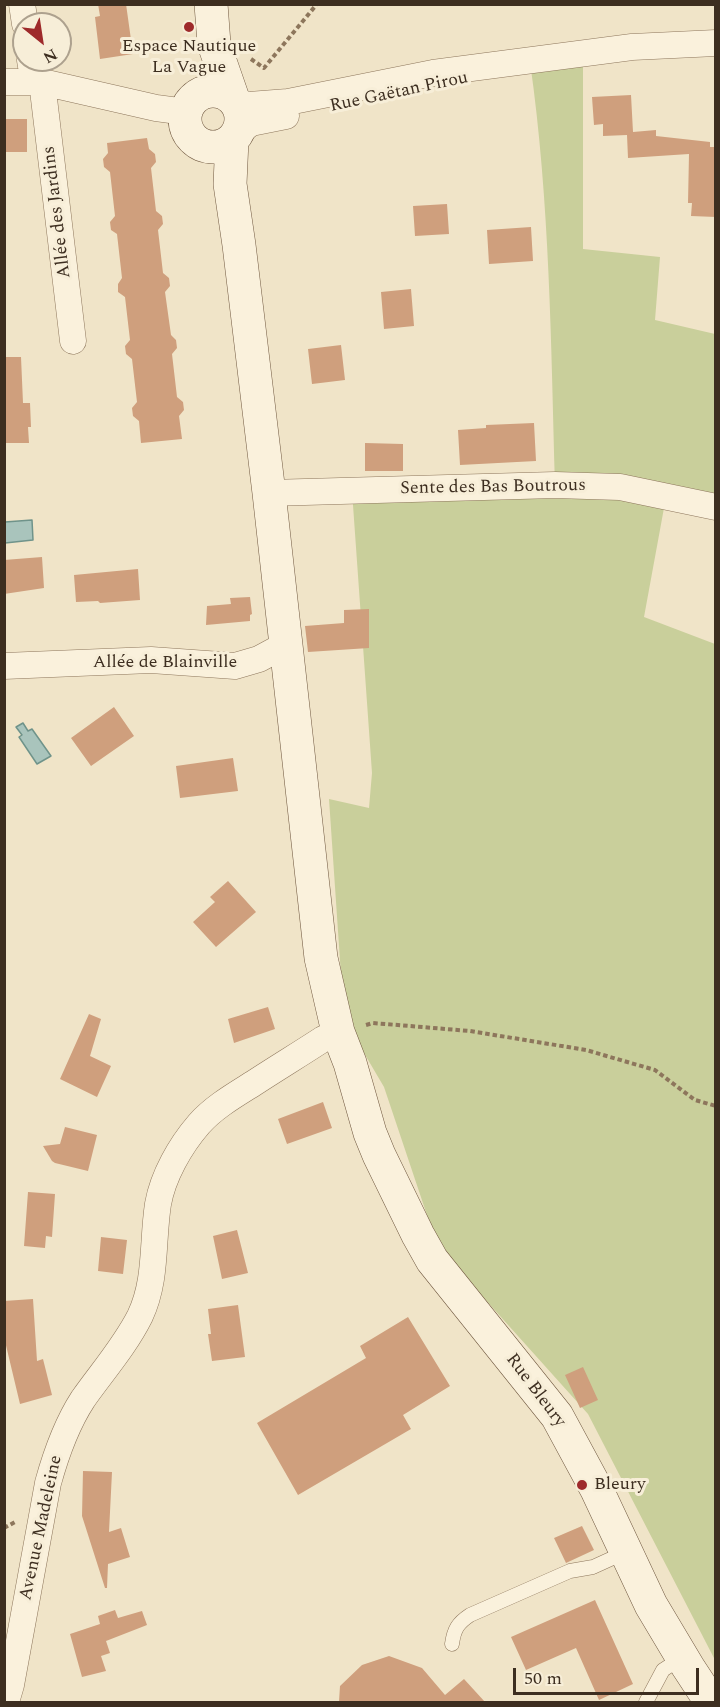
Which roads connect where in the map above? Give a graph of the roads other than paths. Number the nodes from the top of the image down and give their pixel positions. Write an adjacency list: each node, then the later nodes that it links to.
1 (211, 4): 3 (street)
2 (716, 43): 8 (street, Rue Gaëtan Pirou)
3 (214, 44): 7 (street); 8 (street)
4 (35, 72): 6 (street)
5 (4, 82): 6 (street)
6 (42, 82): 7 (street); 10 (street, Allée des Jardins)
7 (191, 115): 8 (street); 8 (street); 9 (street)
8 (235, 118): 9 (street)
9 (231, 196): 11 (street, Rue Bleury)
10 (73, 341)
11 (269, 493): 12 (street, Sente des Bas Boutrous); 13 (street, Rue Bleury)
12 (716, 507)
13 (285, 645): 14 (street, Allée de Blainville); 15 (street, Rue Bleury)
14 (4, 666)
15 (338, 1032): 16 (street, Rue Bleury); 20 (street, Avenue Madeleine)
16 (629, 1550): 17 (lane); 18 (street); 18 (street, Rue Bleury)
17 (452, 1644)
18 (686, 1655): 19 (street); 21 (lane); 22 (street)
19 (716, 1693)
20 (6, 1702)
21 (646, 1702)
22 (711, 1702)

